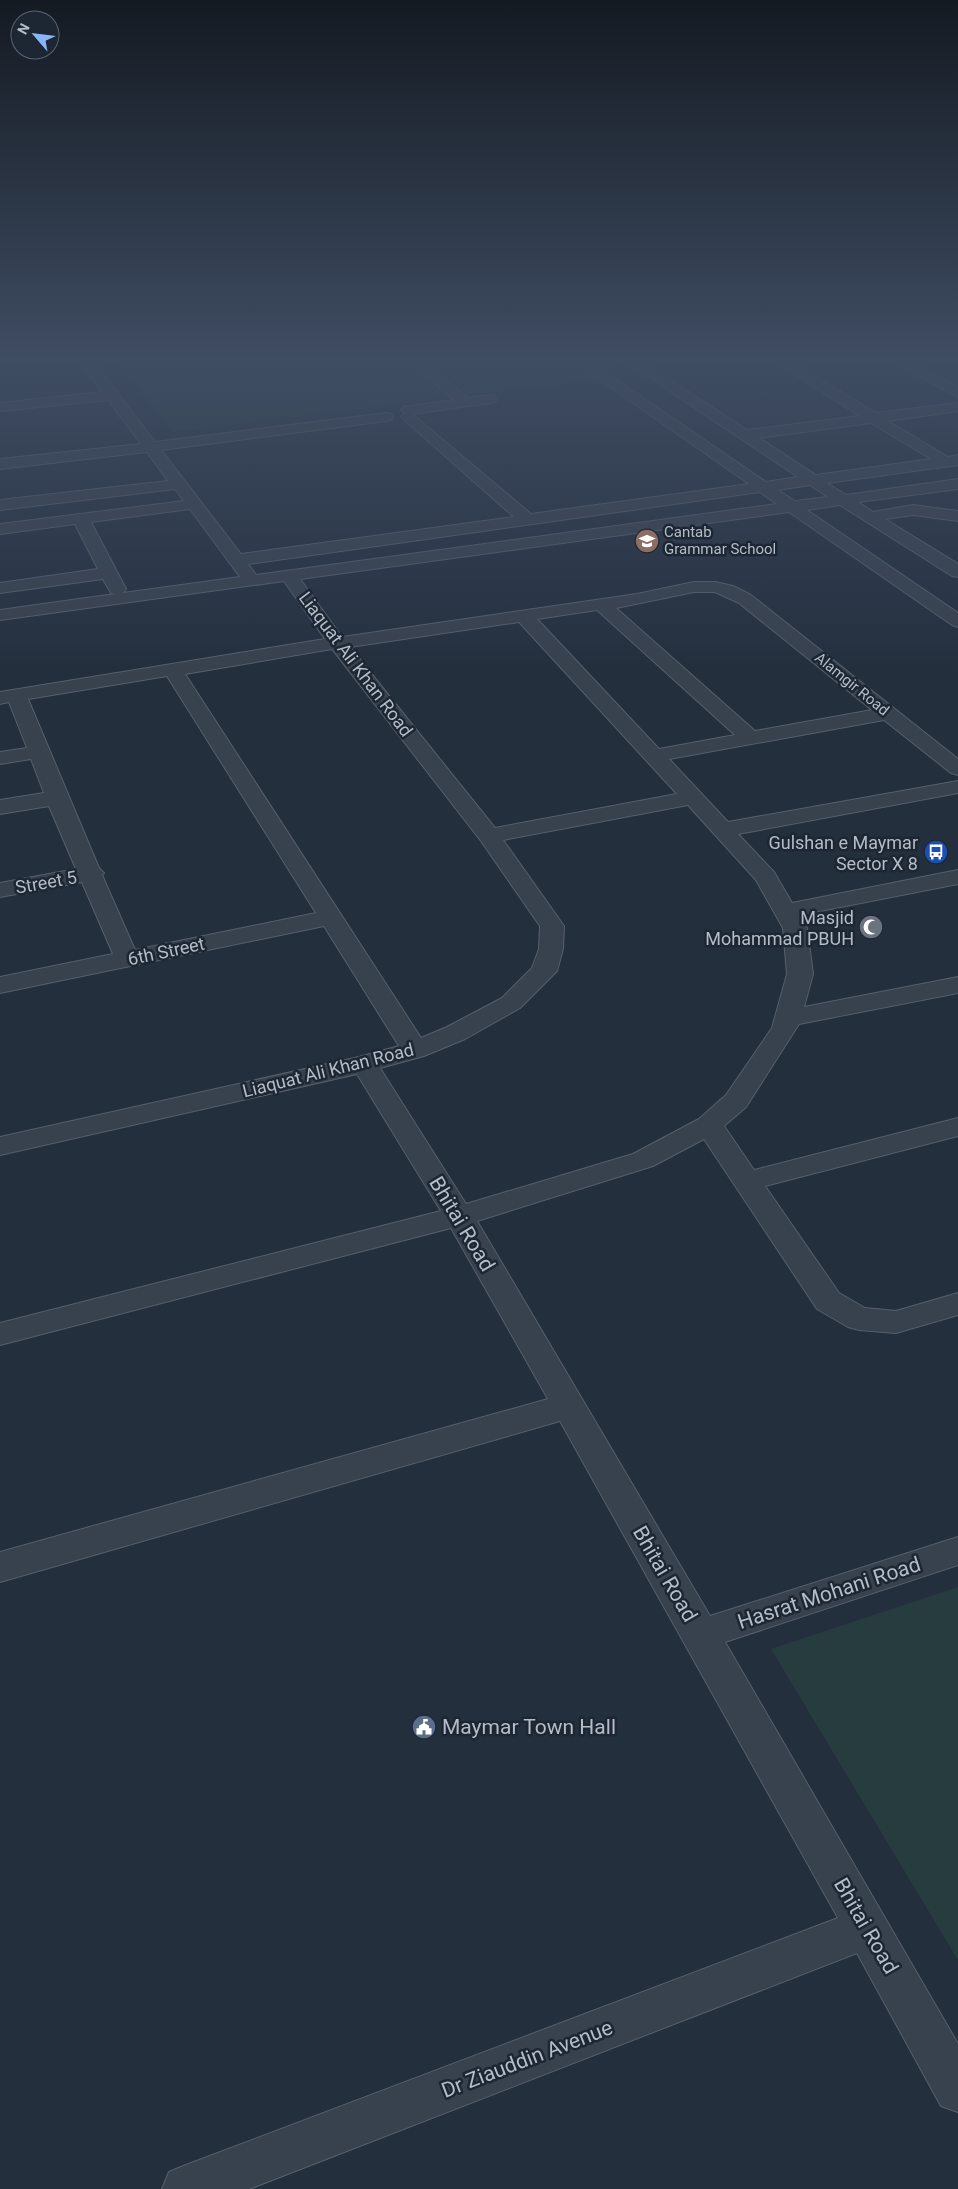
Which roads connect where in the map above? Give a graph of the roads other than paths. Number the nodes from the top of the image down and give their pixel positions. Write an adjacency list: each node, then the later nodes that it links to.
1 (163, 463): 7 (street)
2 (464, 463): 20 (street)
3 (728, 463): 9 (street)
4 (787, 463): 6 (street)
5 (936, 463): 6 (street)
6 (813, 480): 9 (street); 11 (street)
7 (179, 484): 12 (street); 13 (street)
8 (958, 484): 10 (street)
9 (762, 487): 14 (street); 20 (street)
10 (885, 494): 11 (street); 16 (street)
11 (843, 500): 14 (street); 18 (street)
12 (195, 504): 19 (street); 24 (street)
13 (0, 505)
14 (792, 507): 28 (street); 35 (street)
15 (487, 510): 21 (street)
16 (913, 510): 17 (street); 18 (street)
17 (958, 516)
18 (870, 517): 25 (street)
19 (81, 519): 22 (street); 27 (street)
20 (527, 520): 21 (street)
21 (501, 523): 24 (street)
22 (0, 529)
23 (958, 558): 25 (street)
24 (237, 560): 29 (street)
25 (940, 560): 26 (street)
26 (958, 572)
27 (109, 573): 30 (street); 31 (street)
28 (288, 575): 29 (street); 36 (street, Liaquat Ali Khan Road)
29 (252, 579): 31 (street)
30 (0, 588)
31 (121, 598): 33 (street)
32 (602, 604): 34 (street, Alamgir Road); 39 (street, Alamgir Road); 40 (street)
33 (0, 615)
34 (523, 616): 36 (street, Alamgir Road); 42 (street)
35 (958, 621)
36 (337, 643): 37 (street, Alamgir Road); 50 (street, Liaquat Ali Khan Road)
37 (174, 670): 38 (street, Alamgir Road); 55 (street)
38 (8, 697): 41 (street)
39 (888, 713): 40 (street); 44 (street, Alamgir Road)
40 (751, 738): 42 (street)
41 (38, 752): 43 (street); 46 (street)
42 (653, 756): 47 (street)
43 (0, 758)
44 (958, 768)
45 (958, 787): 49 (street)
46 (58, 798): 48 (street); 51 (street)
47 (692, 798): 49 (street); 50 (street)
48 (0, 807)
49 (722, 830): 54 (street)
50 (489, 836): 60 (street, Liaquat Ali Khan Road)
51 (92, 874): 53 (street, Street 5); 56 (street)
52 (958, 877): 54 (street)
53 (0, 890)
54 (786, 912): 59 (street)
55 (331, 917): 56 (street, 6th Street); 60 (street)
56 (128, 959): 57 (street, 6th Street)
57 (0, 985)
58 (958, 985): 59 (street)
59 (788, 1018): 62 (street)
60 (415, 1050): 61 (street, Liaquat Ali Khan Road)
61 (364, 1064): 64 (street, Liaquat Ali Khan Road); 66 (street, Bhitai Road)
62 (709, 1125): 65 (street); 66 (street)
63 (958, 1127): 65 (street)
64 (0, 1146)
65 (747, 1181): 67 (street)
66 (459, 1216): 68 (street); 69 (street, Bhitai Road)
67 (958, 1304)
68 (0, 1334)
69 (568, 1406): 71 (street); 72 (street, Bhitai Road)
70 (958, 1551): 72 (street, Hasrat Mohani Road)
71 (0, 1566)
72 (700, 1635): 73 (street, Bhitai Road)
73 (867, 1928): 74 (street, Bhitai Road); 75 (street, Dr Ziauddin Avenue)
74 (958, 2088)
75 (186, 2189)

